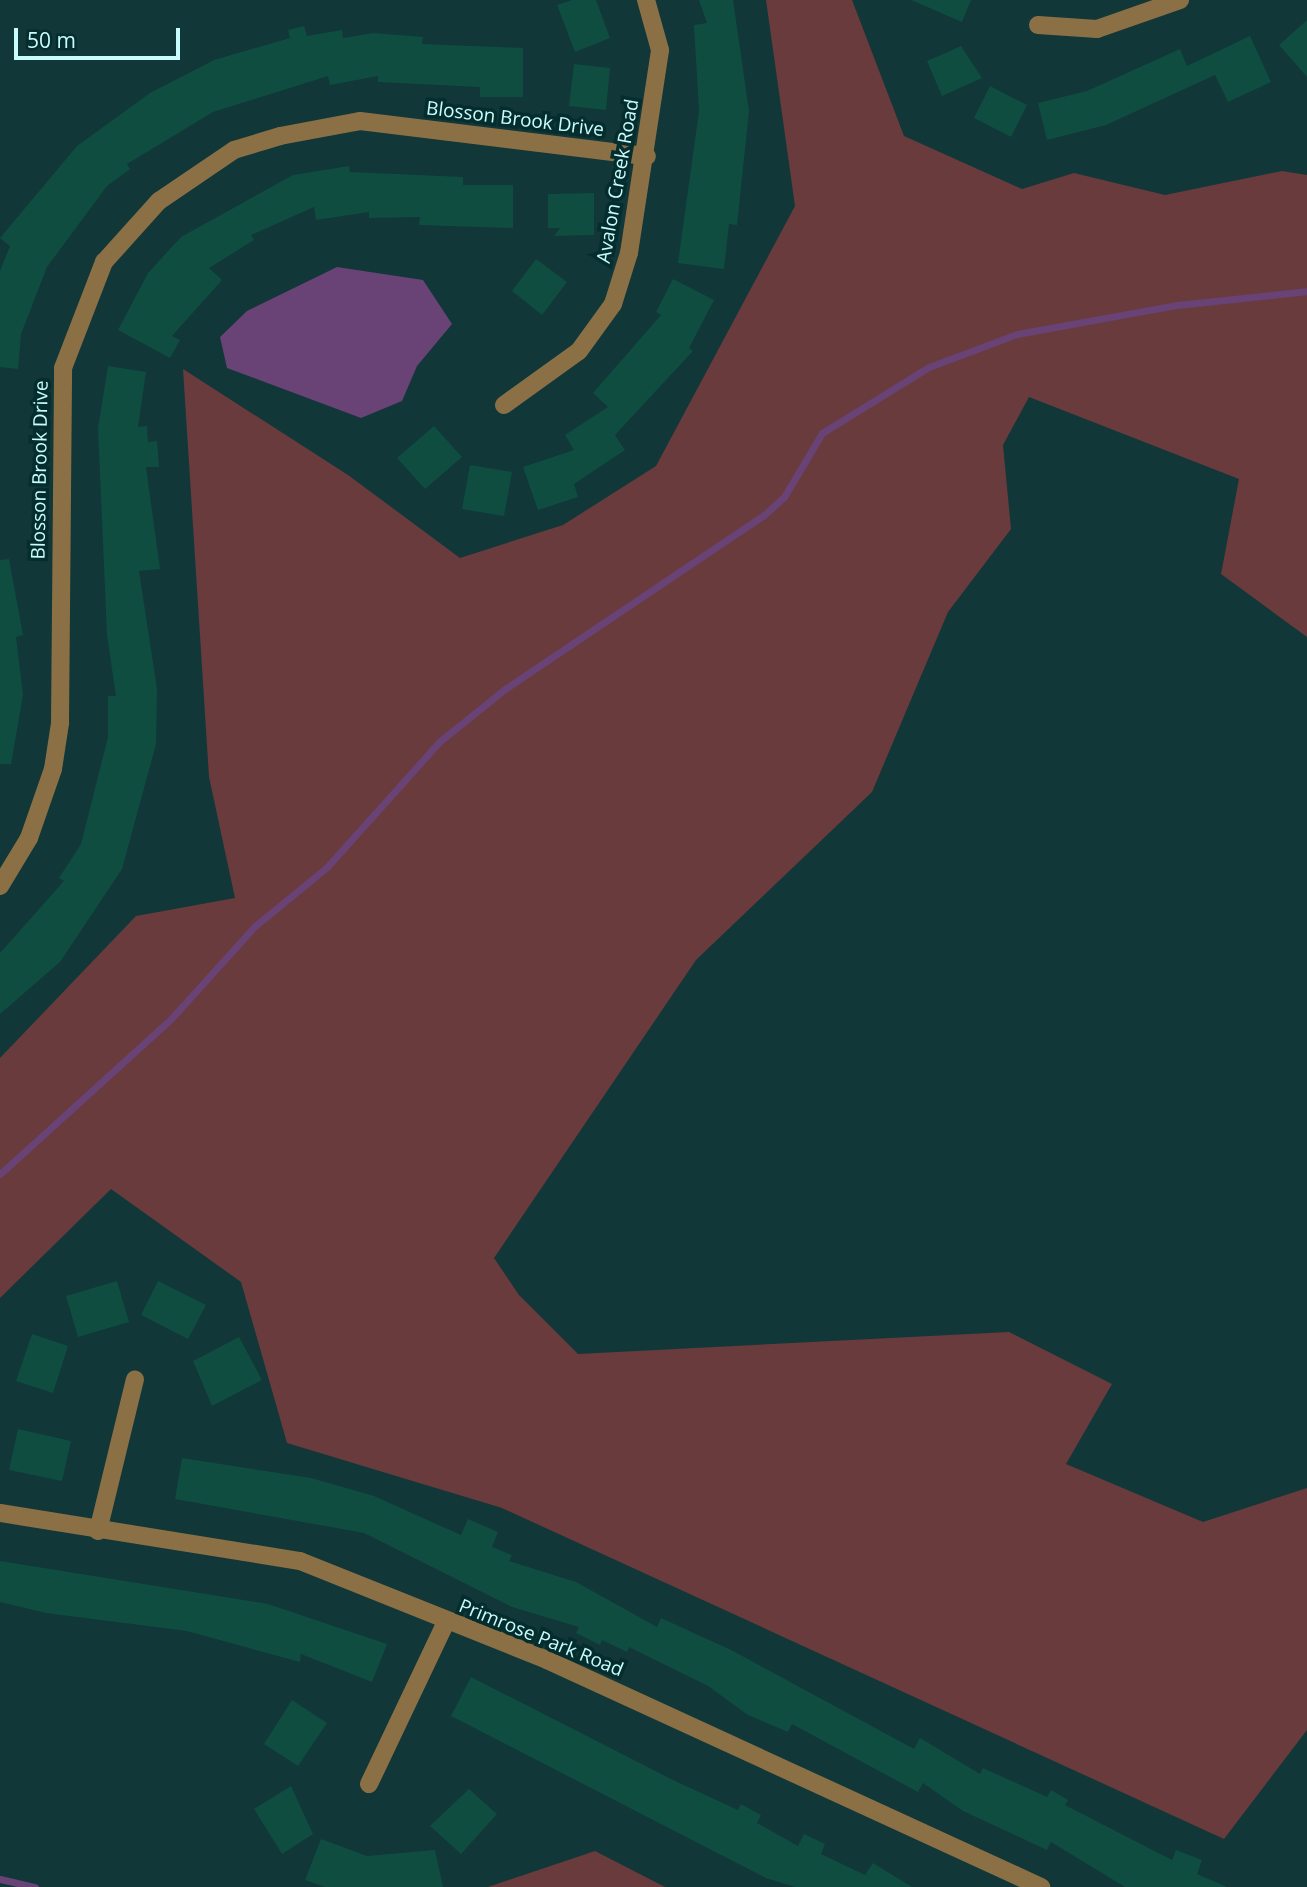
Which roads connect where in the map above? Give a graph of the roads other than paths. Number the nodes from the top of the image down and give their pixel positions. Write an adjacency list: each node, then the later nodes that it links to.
1 (646, 0): 4 (street, Avalon Creek Road)
2 (1180, 0): 3 (street)
3 (1038, 25)
4 (647, 156): 5 (street, Avalon Creek Road); 6 (street, Blosson Brook Drive)
5 (504, 405)
6 (0, 886)
7 (135, 1380): 9 (street)
8 (0, 1513): 9 (street, Primrose Park Road)
9 (98, 1531): 10 (street, Primrose Park Road)
10 (446, 1622): 11 (street); 12 (street, Primrose Park Road)
11 (369, 1784)
12 (1041, 1887)

